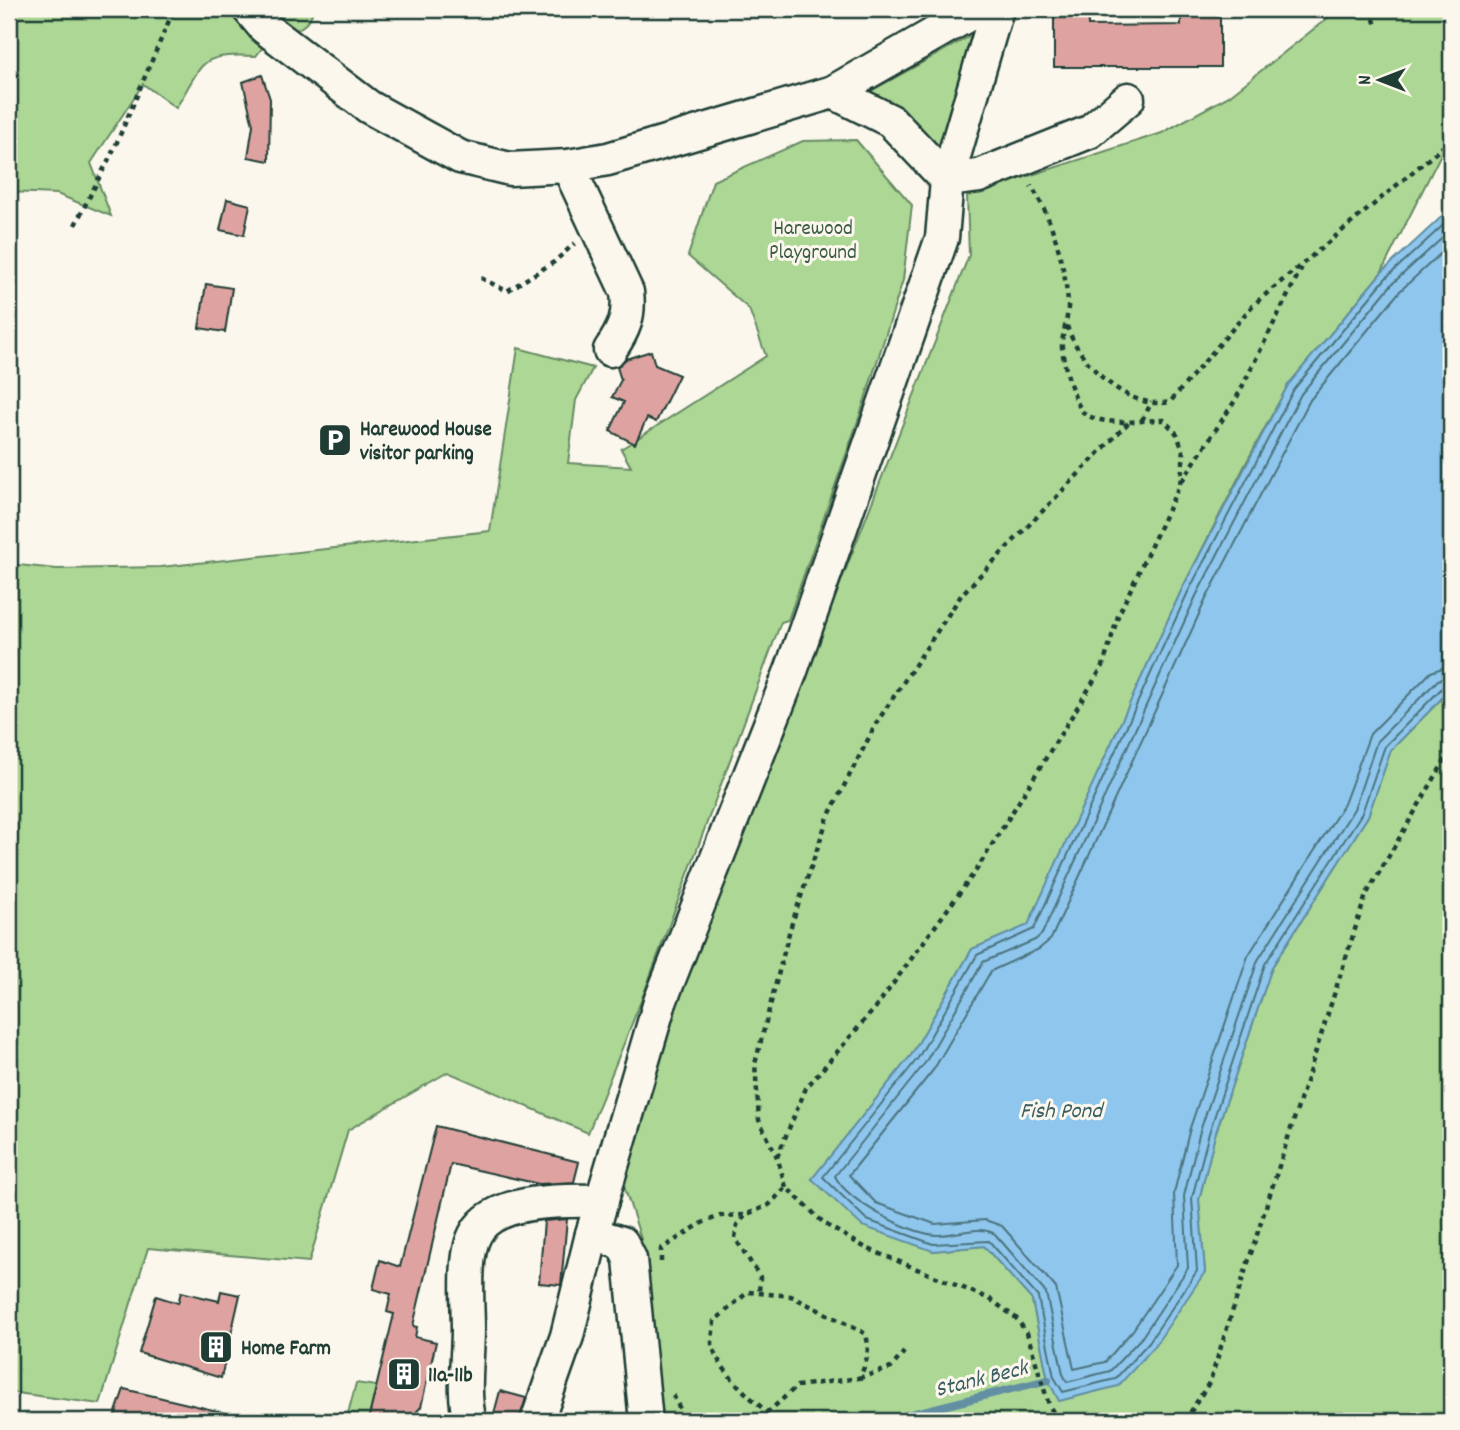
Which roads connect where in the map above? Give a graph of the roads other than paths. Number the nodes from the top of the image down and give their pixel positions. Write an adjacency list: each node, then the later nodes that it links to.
1 (249, 9): 6 (lane)
2 (978, 9): 4 (lane)
3 (997, 9): 7 (lane)
4 (833, 92): 6 (lane); 7 (lane)
5 (1128, 99): 7 (lane)
6 (568, 166): 8 (lane)
7 (947, 180): 9 (lane)
8 (610, 350)
9 (602, 1201): 10 (lane); 11 (lane)
10 (592, 1234): 12 (lane); 13 (lane)
11 (470, 1421)
12 (537, 1421)
13 (646, 1421)

